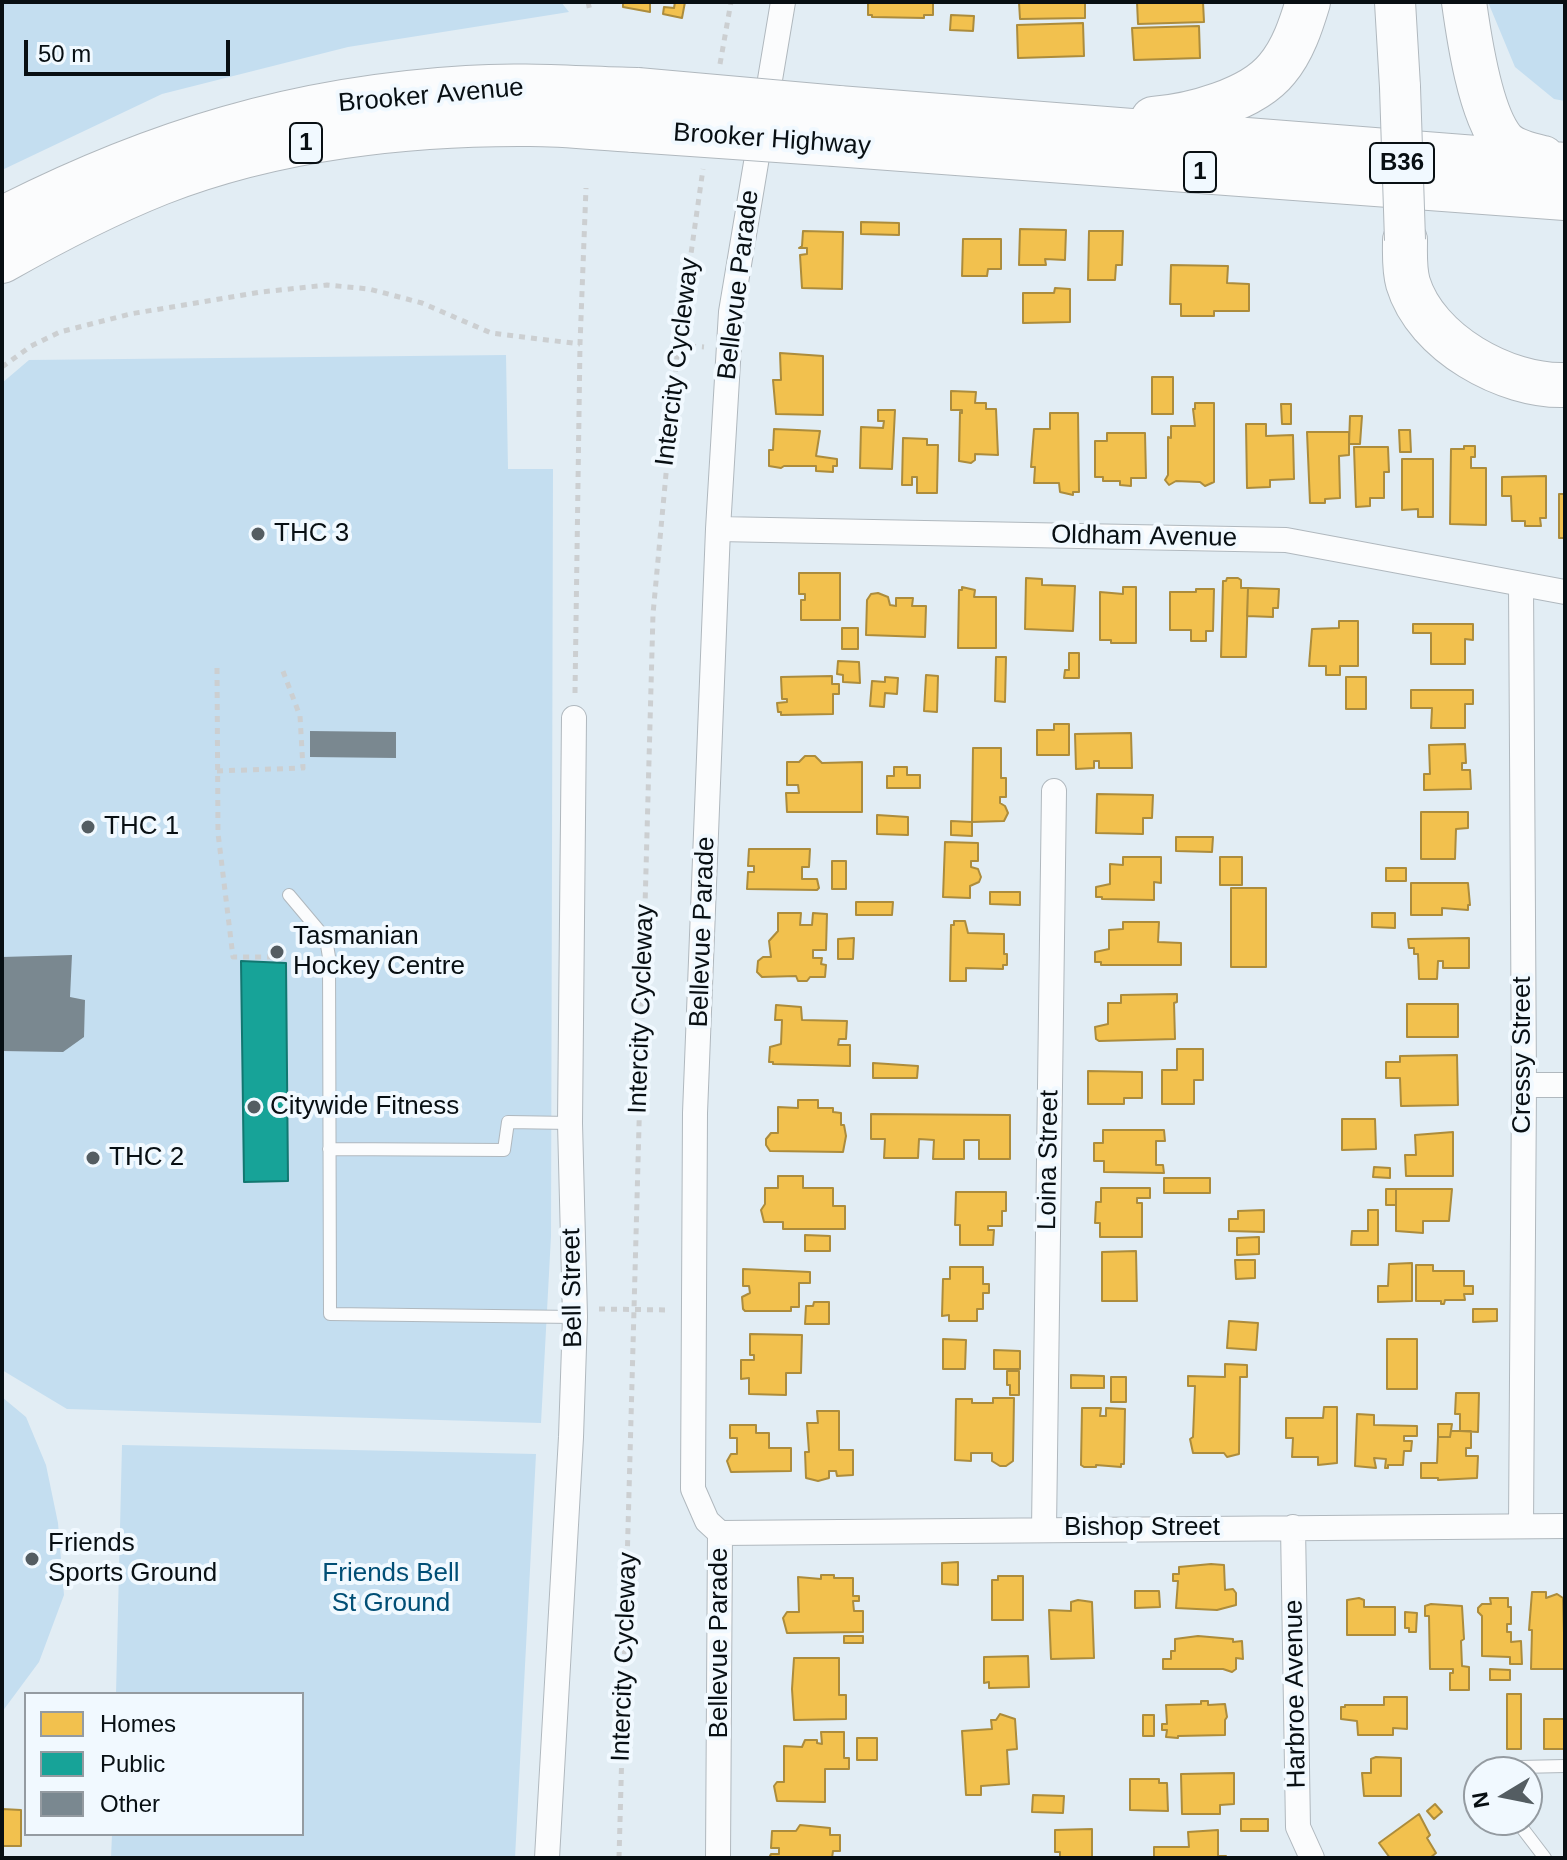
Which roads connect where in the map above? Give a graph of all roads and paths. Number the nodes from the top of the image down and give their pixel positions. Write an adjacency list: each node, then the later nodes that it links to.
1 (588, 2): 7 (path)
2 (731, 2): 8 (path)
3 (783, 2): 23 (street, Bellevue Parade)
4 (1308, 2): 11 (highway)
5 (1395, 2): 17 (main road, B36, bridge)
6 (1464, 2): 13 (highway)
7 (590, 11)
8 (719, 68)
9 (635, 110): 10 (highway, Brooker Highway / 1, bridge); 16 (highway, Brooker Avenue / 1); 18 (highway, Brooker Highway / 1)
10 (837, 126): 11 (highway, Brooker Highway / 1); 15 (highway, Brooker Highway / 1)
11 (1047, 126): 13 (highway, Brooker Highway / 1)
12 (704, 163): 37 (path, Intercity Cycleway)
13 (1565, 165)
14 (586, 188): 19 (path)
15 (1565, 198)
16 (2, 219)
17 (1405, 240): 21 (highway); 22 (highway)
18 (2, 261)
19 (580, 344): 20 (path); 28 (path)
20 (2, 367)
21 (1565, 368)
22 (1565, 385)
23 (718, 529): 24 (street, Oldham Avenue); 38 (street, Bellevue Parade)
24 (1521, 584): 25 (street, Oldham Avenue); 33 (street, Cressy Street)
25 (1565, 592)
26 (281, 666): 29 (path)
27 (217, 668): 29 (path)
28 (574, 718): 35 (street, Bell Street)
29 (217, 771): 32 (path)
30 (1054, 791): 43 (street, Loina Street)
31 (289, 895): 32 (lane)
32 (329, 957): 36 (lane)
33 (1524, 1085): 34 (street); 40 (street, Cressy Street)
34 (1565, 1085)
35 (570, 1123): 36 (lane); 39 (street, Bell Street)
36 (329, 1149): 39 (lane)
37 (634, 1310): 38 (path); 39 (path); 49 (path, Intercity Cycleway)
38 (694, 1311): 44 (street, Bellevue Parade)
39 (585, 1320): 48 (street, Bell Street)
40 (1521, 1526): 41 (street, Bishop Street); 42 (street, Bishop Street)
41 (1565, 1526)
42 (1293, 1527): 43 (street, Bishop Street); 51 (street, Harbroe Avenue)
43 (1044, 1529): 44 (street, Bishop Street)
44 (720, 1533): 50 (street, Bellevue Parade)
45 (1543, 1766): 46 (lane)
46 (1565, 1766)
47 (1528, 1836): 52 (lane)
48 (547, 1858)
49 (619, 1858)
50 (718, 1858)
51 (1312, 1858)
52 (1545, 1858)

